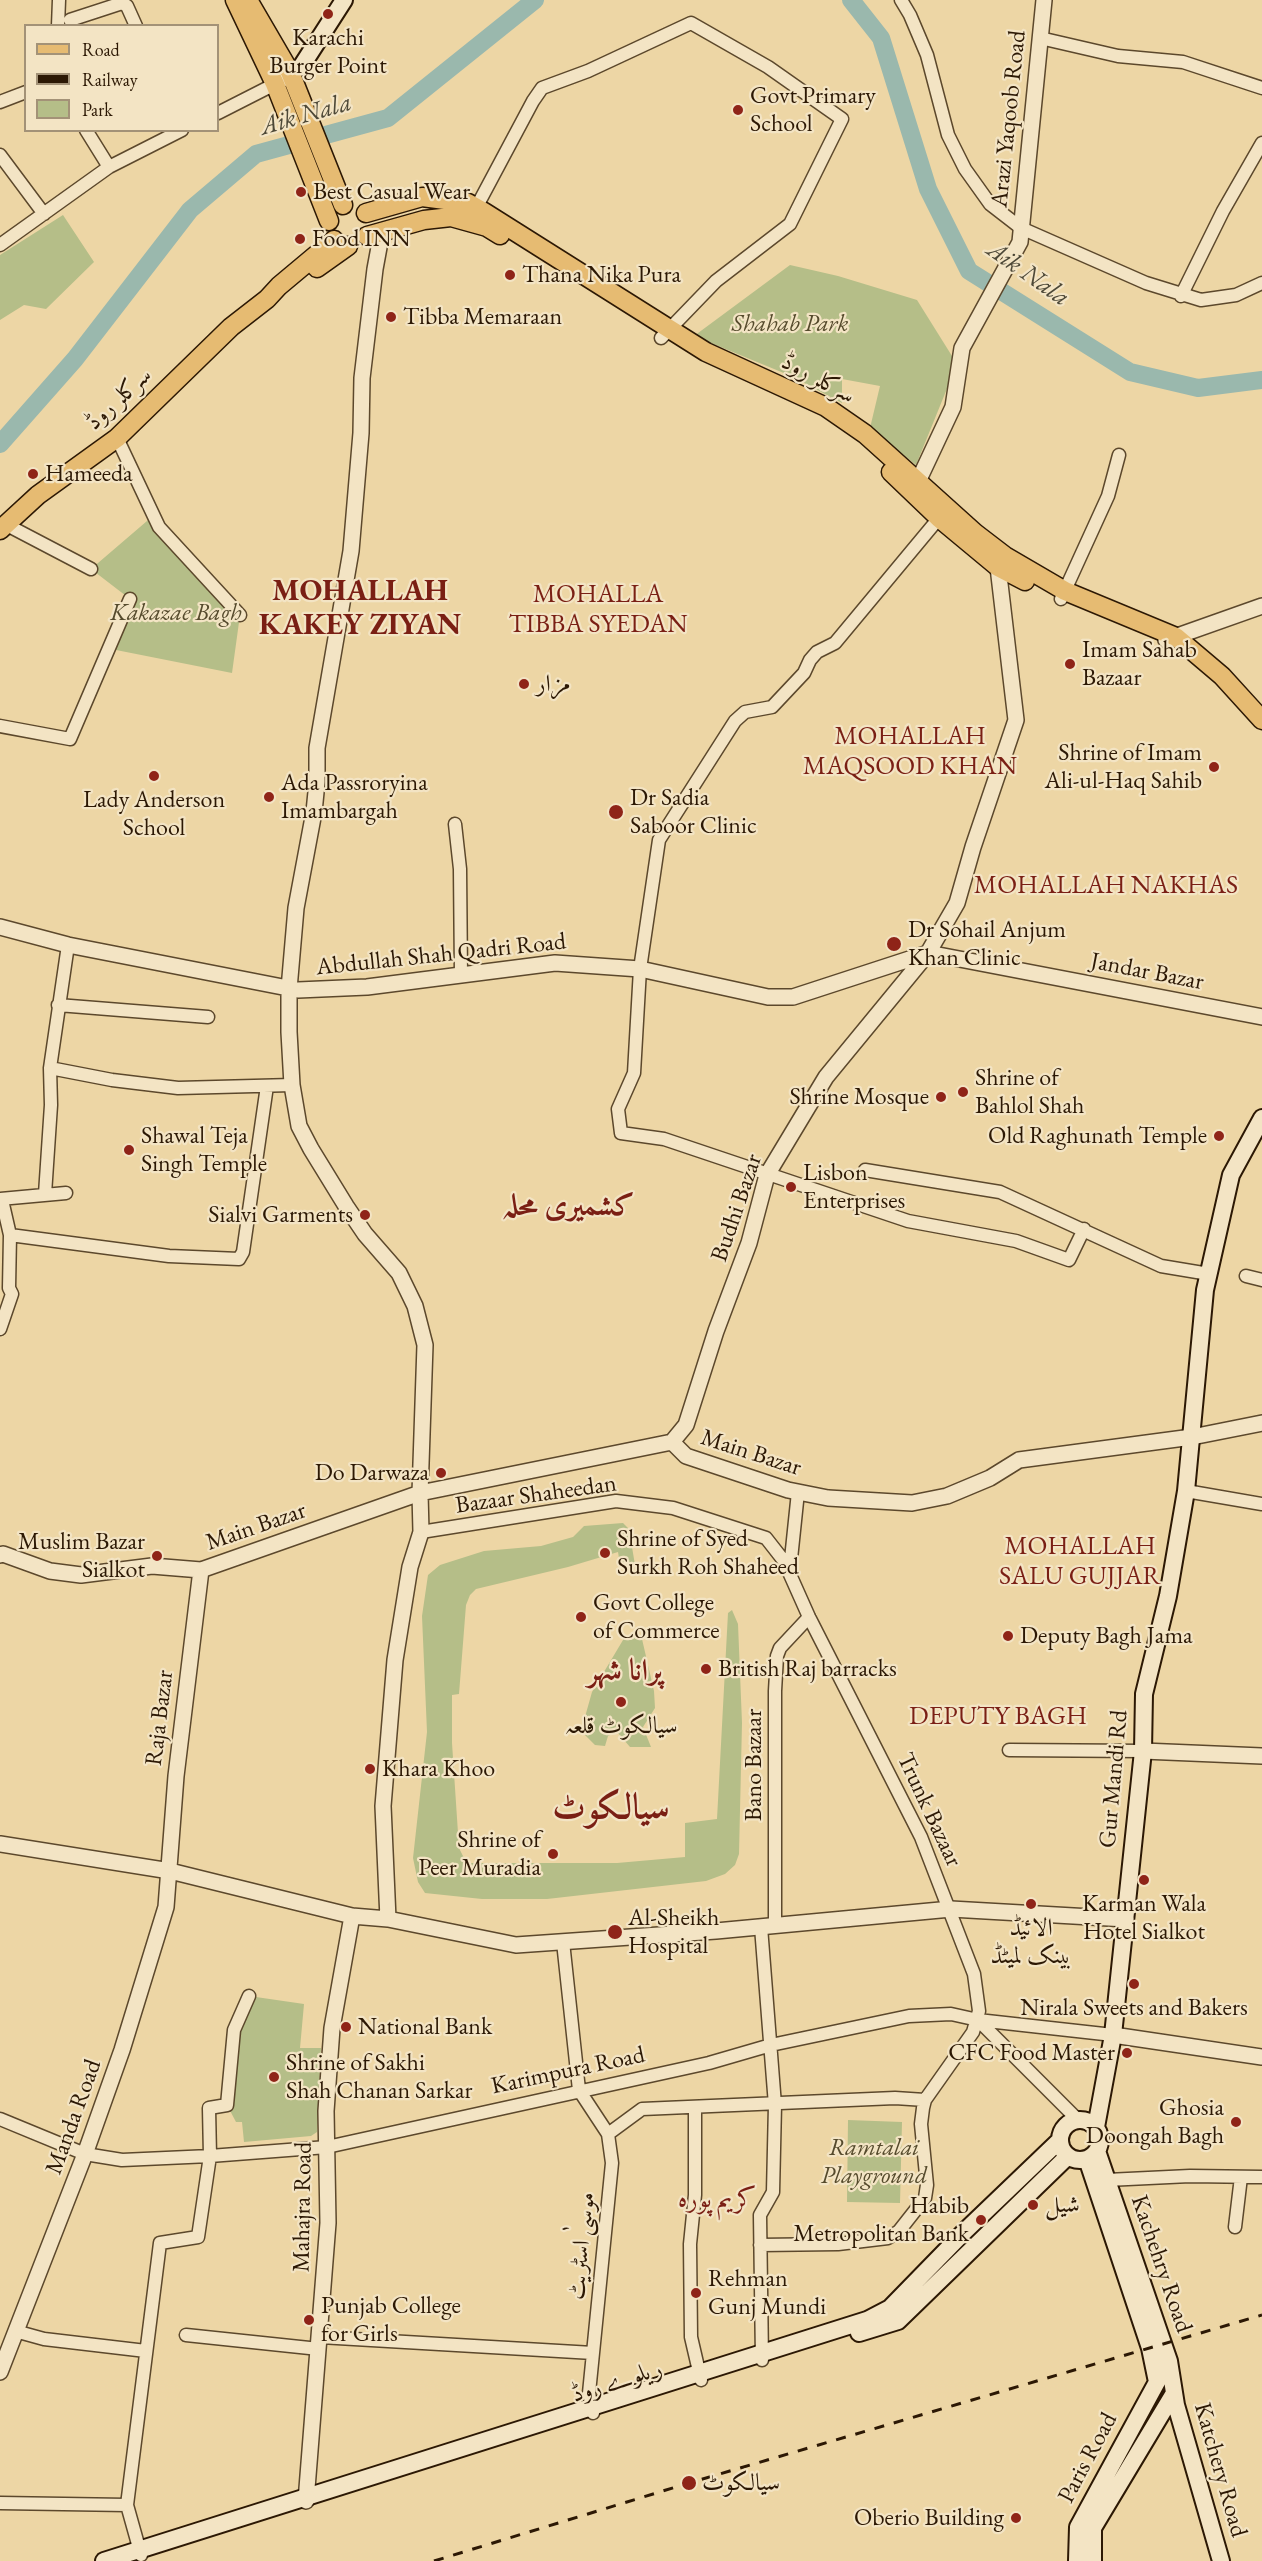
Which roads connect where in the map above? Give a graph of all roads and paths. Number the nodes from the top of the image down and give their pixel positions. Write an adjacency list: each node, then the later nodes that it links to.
1 (59, 0): 8 (street)
2 (330, 0): 11 (main road)
3 (344, 0): 11 (main road)
4 (901, 0): 30 (street)
5 (1044, 0): 10 (street, Arazi Yaqoob Road)
6 (240, 1): 11 (main road); 12 (main road)
7 (70, 20): 9 (street)
8 (57, 24)
9 (135, 24)
10 (1040, 38): 13 (street); 30 (street, Arazi Yaqoob Road)
11 (290, 72): 12 (main road); 23 (main road)
12 (275, 84): 16 (street); 28 (main road)
13 (1262, 88)
14 (24, 93): 15 (street)
15 (0, 102)
16 (219, 112)
17 (87, 132): 21 (street)
18 (178, 132): 21 (street)
19 (1262, 143): 34 (street)
20 (0, 155): 26 (street)
21 (109, 167): 26 (street)
22 (441, 199): 24 (main road, سرکلر روڈ); 25 (main road, سرکلر روڈ); 27 (main road)
23 (344, 205): 25 (main road); 28 (main road)
24 (476, 208): 35 (main road, سرکلر روڈ); 35 (street)
25 (366, 213): 29 (main road)
26 (44, 214): 32 (street)
27 (439, 219): 29 (main road, سرکلر روڈ); 35 (main road, سرکلر روڈ)
28 (329, 221): 31 (main road)
29 (374, 234): 31 (main road); 56 (street)
30 (1020, 235): 34 (street); 38 (street)
31 (341, 243): 36 (main road, سرکلر روڈ)
32 (0, 245)
33 (1262, 283): 34 (street)
34 (1181, 296)
35 (665, 334): 38 (main road, سرکلر روڈ)
36 (117, 438): 40 (main road, سرکلر روڈ); 46 (street)
37 (1119, 455): 43 (street)
38 (916, 487): 39 (main road, سرکلر روڈ); 43 (main road, سرکلر روڈ)
39 (939, 518): 41 (main road, سرکلر روڈ); 54 (street)
40 (3, 527): 42 (street)
41 (998, 567): 43 (main road, سرکلر روڈ); 53 (street, Budhi Bazar)
42 (91, 569)
43 (1063, 595): 47 (main road, سرکلر روڈ)
44 (130, 599): 49 (street)
45 (1262, 606): 47 (street)
46 (240, 615)
47 (1170, 639): 48 (main road, سرکلر روڈ)
48 (1262, 720)
49 (0, 726)
50 (455, 824): 55 (street)
51 (0, 927): 52 (street, Abdullah Shah Qadri Road)
52 (68, 945): 56 (street, Abdullah Shah Qadri Road); 57 (street)
53 (928, 953): 54 (street, Jandar Bazar); 59 (street, Jandar Bazar); 65 (street, Budhi Bazar)
54 (640, 969): 55 (street, Abdullah Shah Qadri Road); 65 (street)
55 (461, 976): 56 (street, Abdullah Shah Qadri Road)
56 (289, 989): 61 (street)
57 (58, 1005): 58 (street); 60 (street)
58 (208, 1017)
59 (1262, 1017)
60 (50, 1068): 62 (street); 67 (street)
61 (292, 1085): 62 (street); 80 (street)
62 (267, 1086): 70 (street)
63 (1262, 1118): 71 (main road, Gur Mandi Rd)
64 (865, 1170): 69 (street)
65 (767, 1175): 69 (street); 77 (street, Budhi Bazar)
66 (66, 1193): 67 (street)
67 (45, 1194): 68 (street)
68 (1, 1200): 70 (street)
69 (1084, 1229): 71 (street)
70 (10, 1235): 74 (street)
71 (1209, 1275): 76 (main road, Gur Mandi Rd)
72 (1246, 1276): 73 (street)
73 (1262, 1280)
74 (0, 1329)
75 (1262, 1423): 76 (street, Main Bazar)
76 (1192, 1437): 78 (main road, Gur Mandi Rd); 79 (street, Main Bazar)
77 (672, 1443): 79 (street, Main Bazar); 80 (street, Main Bazar)
78 (1186, 1491): 81 (street); 88 (main road, Gur Mandi Rd)
79 (798, 1492): 84 (street)
80 (420, 1493): 82 (street); 85 (street, Main Bazar)
81 (1262, 1504)
82 (421, 1532): 84 (street, Bazaar Shaheedan); 94 (street)
83 (0, 1555): 85 (street)
84 (784, 1562): 86 (street, Trunk Bazaar)
85 (201, 1570): 91 (street, Raja Bazar)
86 (809, 1617): 92 (street, Trunk Bazaar); 96 (street, Bano Bazaar)
87 (1009, 1750): 88 (street)
88 (1143, 1751): 89 (street); 95 (main road, Gur Mandi Rd)
89 (1262, 1756)
90 (0, 1844): 91 (street)
91 (170, 1871): 93 (street); 113 (street, Manda Road)
92 (951, 1909): 95 (street); 96 (street); 99 (street, Trunk Bazaar)
93 (352, 1916): 94 (street); 112 (street, Mahajra Road)
94 (387, 1919): 97 (street)
95 (1126, 1919): 100 (main road, Gur Mandi Rd)
96 (768, 1926): 97 (street); 101 (street, Bano Bazaar)
97 (563, 1942): 103 (street)
98 (249, 1996): 115 (street)
99 (978, 2020): 100 (street, Karimpura Road); 101 (street, Karimpura Road); 104 (street); 108 (street)
100 (1113, 2036): 102 (street); 109 (main road, Gur Mandi Rd)
101 (771, 2045): 103 (street, Karimpura Road); 105 (street, Bano Bazaar)
102 (1262, 2057)
103 (579, 2090): 110 (street, موسیٰ اسٹریٹ); 112 (street, Karimpura Road)
104 (926, 2100): 105 (street); 121 (street)
105 (775, 2105): 106 (street); 121 (street, Bano Bazaar)
106 (695, 2108): 110 (street); 129 (street)
107 (0, 2119): 113 (street, Karimpura Road)
108 (1078, 2120): 109 (main road); 111 (main road)
109 (1096, 2127): 114 (main road)
110 (608, 2133): 126 (street, موسیٰ اسٹریٹ)
111 (1060, 2140): 116 (main road); 127 (main road)
112 (327, 2147): 115 (street, Karimpura Road); 124 (street, Mahajra Road)
113 (85, 2154): 115 (street, Karimpura Road); 122 (street, Manda Road)
114 (1092, 2155): 116 (main road); 119 (main road, Kachehry Road); 130 (main road, Kachehry Road)
115 (210, 2156): 125 (street)
116 (1068, 2156): 127 (main road, ریلوے روڈ)
117 (1241, 2177): 118 (street); 119 (street); 120 (street)
118 (1262, 2178)
119 (1107, 2180): 131 (main road, Kachehry Road)
120 (1235, 2227)
121 (760, 2244): 127 (street, Bano Bazaar)
122 (15, 2331): 125 (street); 128 (street, Manda Road)
123 (186, 2335): 124 (street)
124 (319, 2343): 126 (street); 133 (street, Mahajra Road)
125 (146, 2351): 135 (street)
126 (593, 2353): 132 (street, موسیٰ اسٹریٹ)
127 (762, 2357): 129 (main road, ریلوے روڈ)
128 (0, 2372)
129 (701, 2377): 132 (main road, ریلوے روڈ)
130 (1157, 2382): 136 (main road, Paris Road)
131 (1174, 2393): 136 (main road, Paris Road); 142 (main road, Katchery Road)
132 (592, 2410): 133 (main road, ریلوے روڈ)
133 (306, 2498): 137 (main road, ریلوے روڈ)
134 (0, 2503): 135 (street)
135 (127, 2505): 137 (street)
136 (1093, 2514): 140 (main road, Paris Road); 141 (main road, Paris Road)
137 (140, 2552): 138 (main road); 139 (main road, ریلوے روڈ)
138 (104, 2561)
139 (124, 2561)
140 (1077, 2561)
141 (1093, 2561)
142 (1221, 2561)

